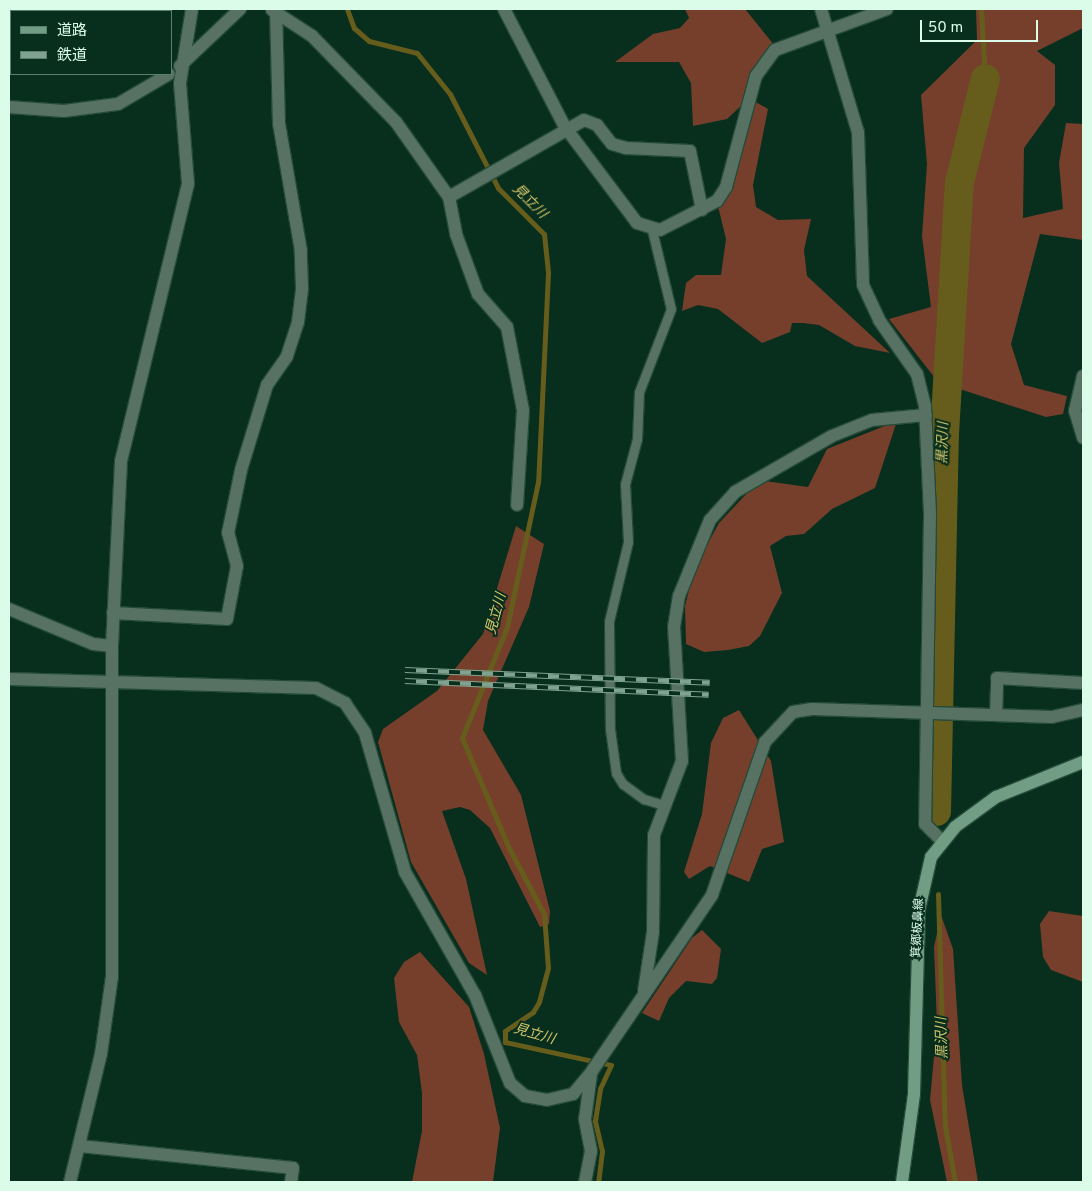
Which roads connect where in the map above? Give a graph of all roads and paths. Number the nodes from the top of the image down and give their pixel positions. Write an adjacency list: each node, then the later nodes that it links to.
1 (192, 9): 8 (street)
2 (240, 9): 8 (street)
3 (504, 9): 11 (street)
4 (821, 9): 7 (street)
5 (886, 9): 7 (street)
6 (273, 11): 12 (street); 20 (street)
7 (828, 32): 13 (street); 16 (street)
8 (174, 70): 20 (street)
9 (166, 75): 10 (street)
10 (9, 106)
11 (565, 127): 12 (street); 13 (street); 14 (street)
12 (449, 197): 18 (street)
13 (702, 210): 14 (street)
14 (652, 230): 29 (lane)
15 (1083, 376): 17 (street)
16 (926, 415): 26 (street); 29 (street)
17 (1083, 438)
18 (517, 505)
19 (9, 610): 21 (street)
20 (113, 613): 21 (street)
21 (112, 646): 23 (street)
22 (9, 679): 23 (street)
23 (114, 680): 32 (street); 33 (street)
24 (1083, 683): 27 (street)
25 (1083, 710): 27 (street)
26 (927, 713): 27 (street); 30 (street); 31 (street)
27 (996, 716)
28 (1083, 762): 30 (main road, 箕郷板鼻線)
29 (664, 805): 31 (street)
30 (942, 841): 37 (main road, 箕郷板鼻線)
31 (643, 997): 32 (street)
32 (592, 1071): 36 (street)
33 (80, 1146): 34 (street); 35 (street)
34 (70, 1182)
35 (291, 1182)
36 (585, 1182)
37 (902, 1182)

